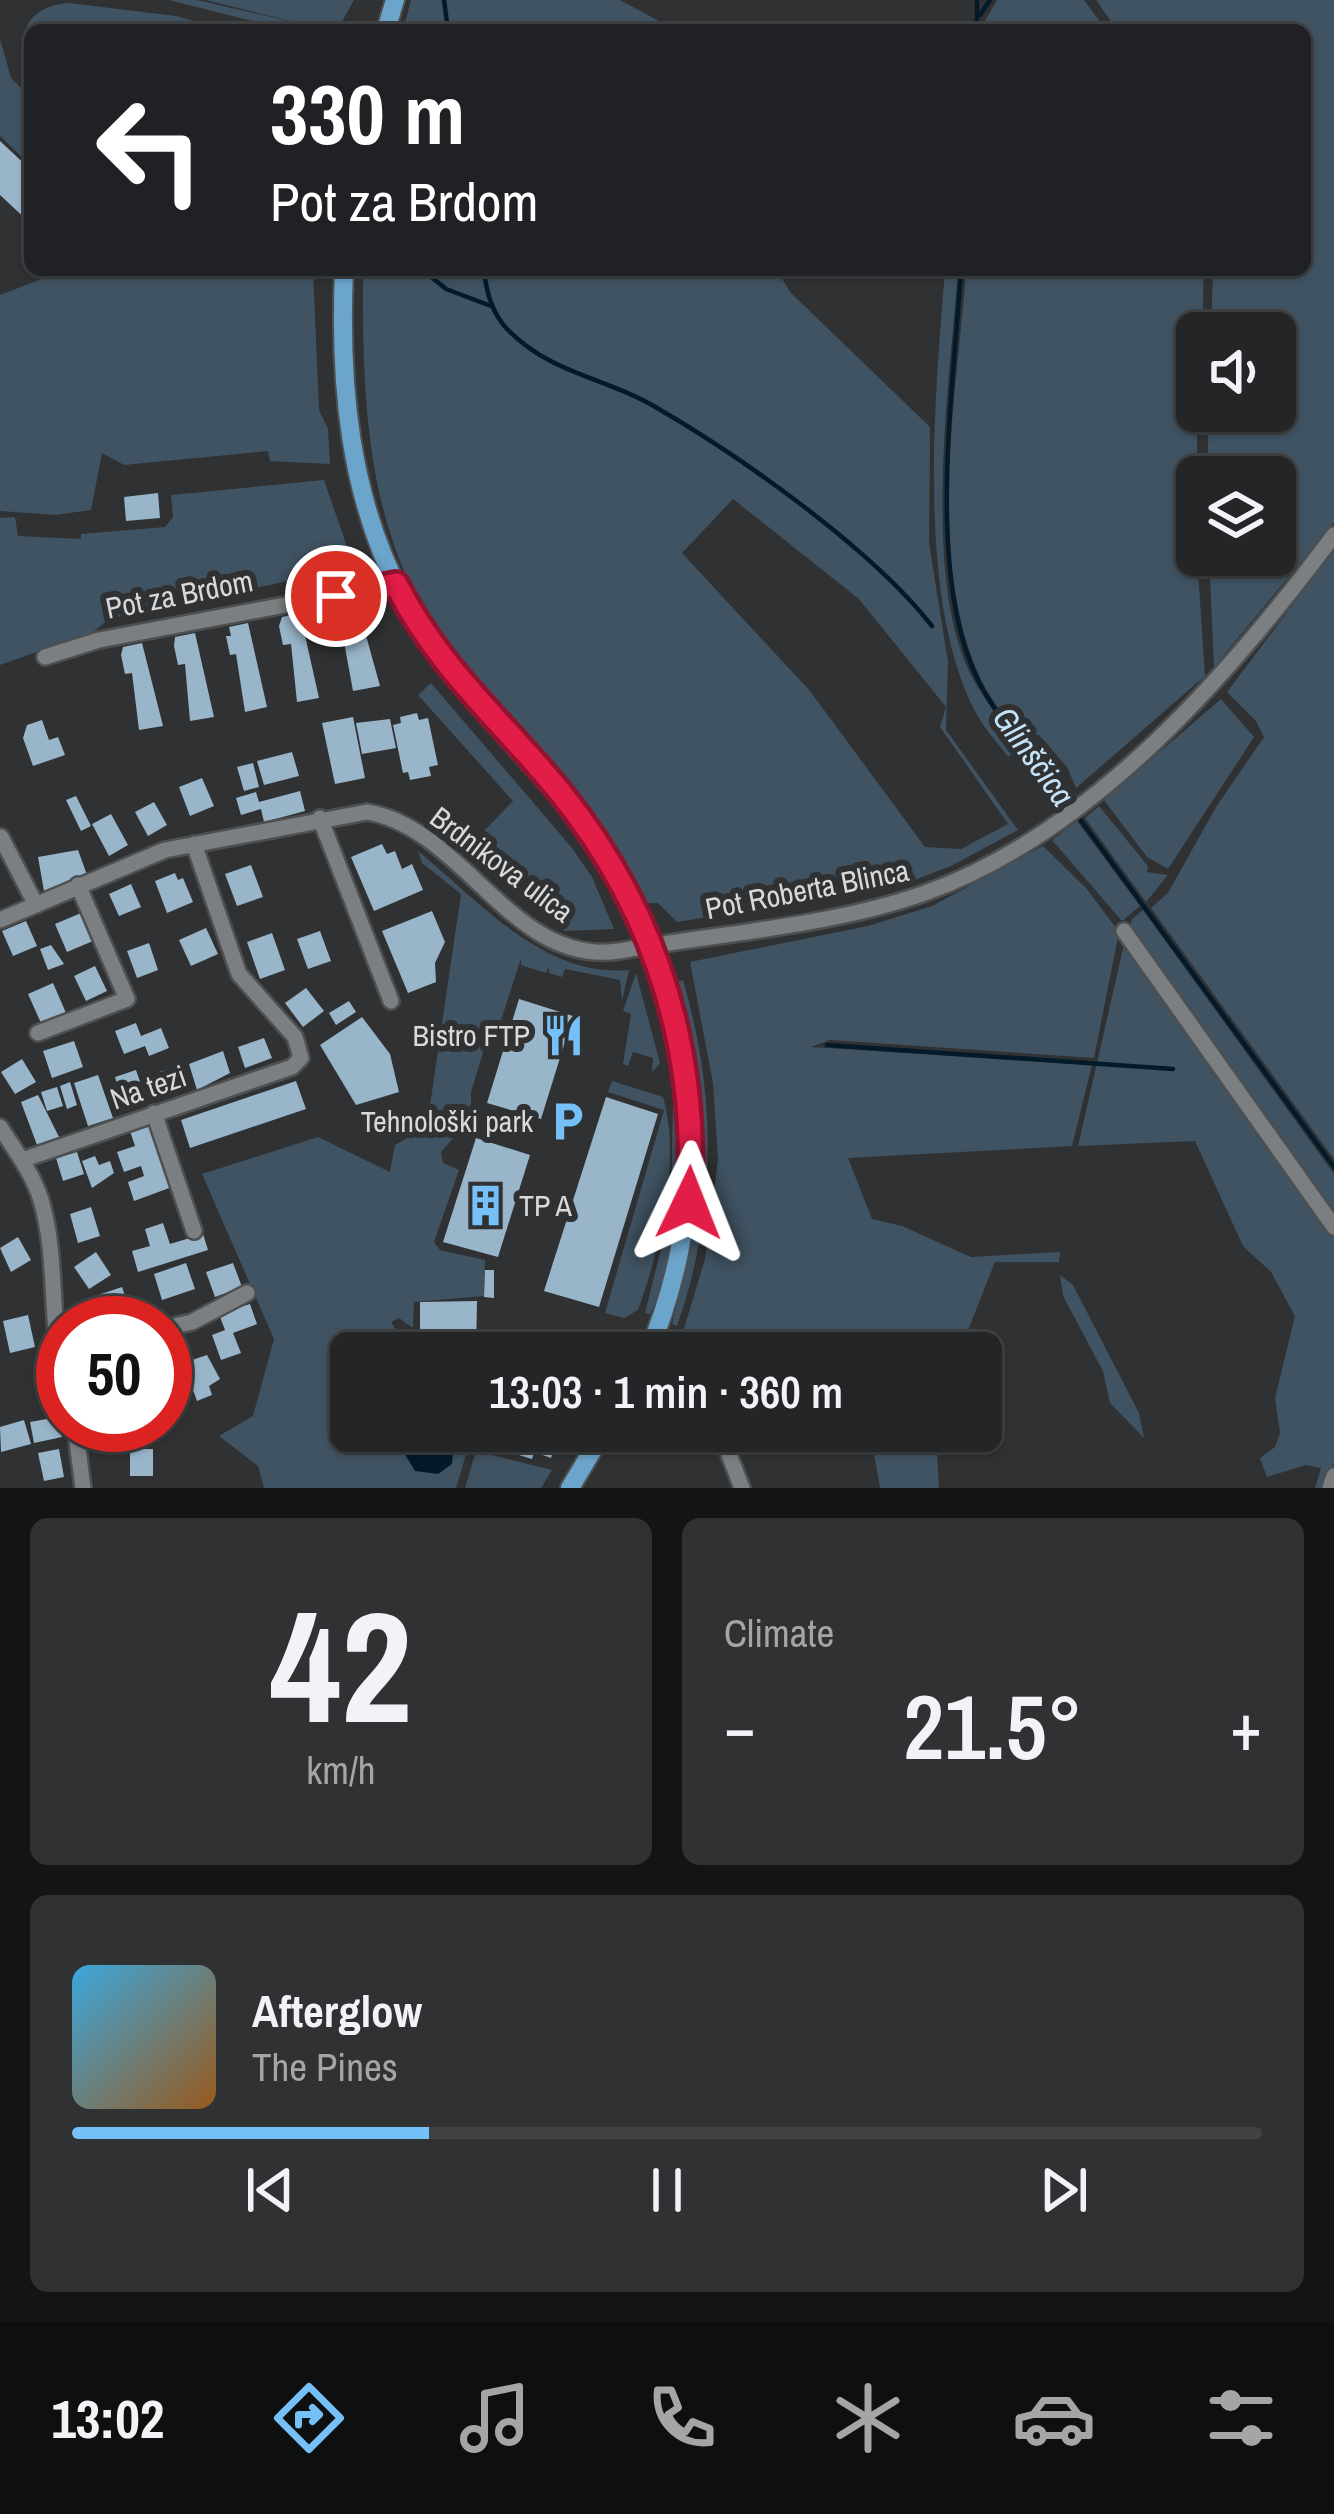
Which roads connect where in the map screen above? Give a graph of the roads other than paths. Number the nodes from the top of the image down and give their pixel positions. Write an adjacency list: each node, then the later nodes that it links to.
1 (344, 276): 3 (main road)
2 (1334, 535): 12 (street, Pot Roberta Blinca)
3 (396, 584): 4 (street, Pot za Brdom); 12 (main road)
4 (45, 657)
5 (320, 818): 7 (street, Brdnikova ulica); 12 (street, Brdnikova ulica); 13 (street)
6 (1, 837): 9 (street)
7 (194, 844): 8 (street, Brdnikova ulica); 15 (street, Na tezi)
8 (78, 884): 9 (street, Brdnikova ulica); 14 (street)
9 (36, 904): 10 (street, Brdnikova ulica)
10 (0, 920)
11 (1124, 931): 18 (street)
12 (653, 945): 23 (main road)
13 (391, 1001)
14 (38, 1033)
15 (154, 1113): 17 (street, Na tezi); 19 (street)
16 (0, 1127): 17 (street)
17 (22, 1160): 21 (street)
18 (1334, 1227)
19 (194, 1231)
20 (247, 1293): 22 (street)
21 (50, 1296)
22 (192, 1322)
23 (657, 1332)
24 (78, 1452): 28 (street)
25 (591, 1452): 29 (main road)
26 (728, 1452): 30 (street)
27 (1334, 1476): 31 (street)
28 (83, 1488)
29 (570, 1488)
30 (742, 1488)
31 (1330, 1488)

